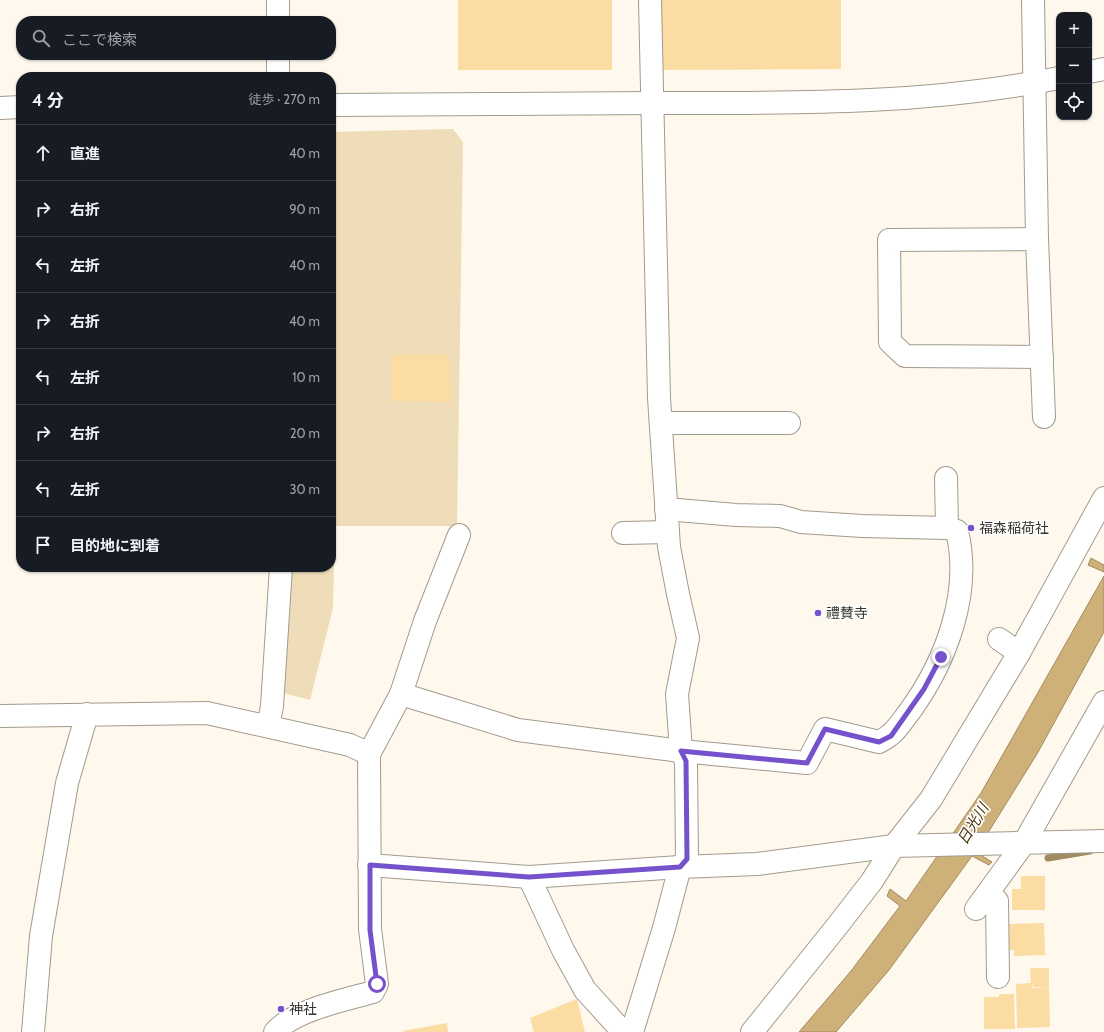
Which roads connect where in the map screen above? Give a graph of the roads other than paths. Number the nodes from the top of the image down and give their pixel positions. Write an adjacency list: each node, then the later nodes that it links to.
1 (278, 0): 4 (street)
2 (650, 0): 11 (street)
3 (1033, 0): 10 (street)
4 (278, 16)
5 (278, 60): 8 (street)
6 (1104, 69): 7 (street)
7 (1092, 71)
8 (278, 72)
9 (1056, 79): 10 (street)
10 (1036, 83): 11 (street); 15 (street)
11 (652, 103): 12 (street); 18 (street)
12 (336, 105)
13 (0, 108): 14 (street)
14 (16, 108)
15 (1037, 239): 16 (street); 16 (street)
16 (1042, 358): 17 (street)
17 (1044, 417)
18 (661, 423): 19 (street); 22 (street)
19 (789, 423)
20 (946, 478): 23 (street)
21 (1104, 498): 29 (street)
22 (666, 509): 23 (street); 24 (street)
23 (947, 528): 35 (street)
24 (668, 532): 25 (street); 35 (street)
25 (623, 533)
26 (459, 535): 30 (street)
27 (282, 572): 34 (street)
28 (999, 639): 29 (street)
29 (1019, 653): 39 (street)
30 (401, 694): 35 (street); 36 (street)
31 (1104, 702): 38 (street)
32 (86, 714): 33 (street); 34 (street); 45 (street)
33 (0, 716)
34 (268, 726): 36 (street)
35 (681, 751): 41 (street)
36 (369, 754): 40 (street)
37 (1104, 841): 38 (street)
38 (1024, 843): 39 (street); 43 (street)
39 (894, 846): 41 (street); 48 (street)
40 (370, 865): 42 (street); 44 (street)
41 (680, 867): 42 (street); 47 (street)
42 (529, 877): 46 (street)
43 (998, 977)
44 (284, 1029)
45 (33, 1032)
46 (623, 1032)
47 (632, 1032)
48 (752, 1032)

